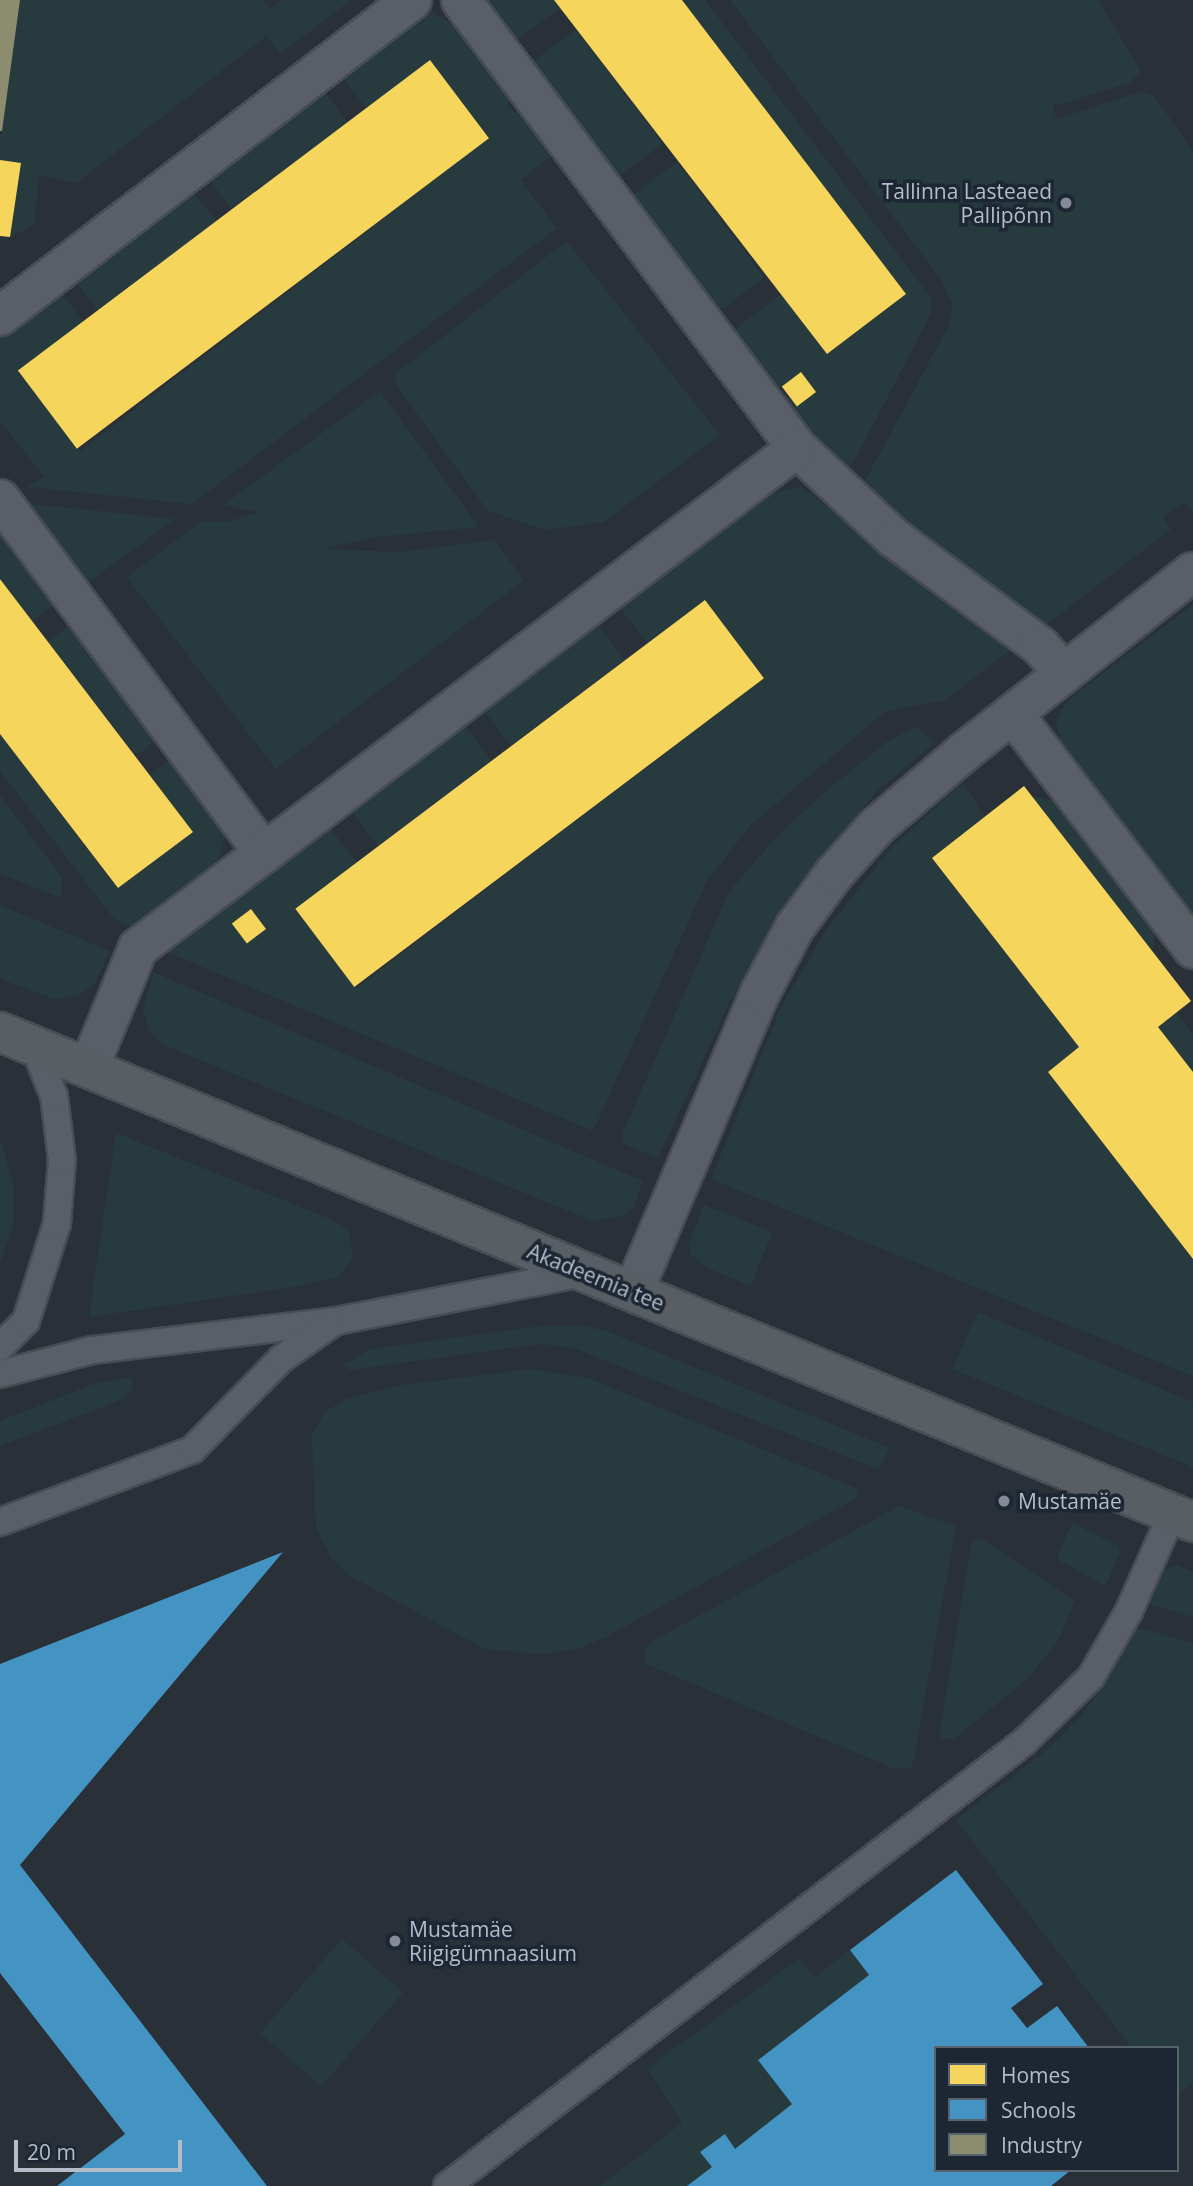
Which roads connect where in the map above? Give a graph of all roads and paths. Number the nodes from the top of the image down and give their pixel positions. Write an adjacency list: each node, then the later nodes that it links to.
1 (412, 0): 3 (street)
2 (461, 0): 4 (street)
3 (0, 316)
4 (797, 448): 7 (street); 9 (street)
5 (0, 499): 9 (street)
6 (1193, 572): 7 (street)
7 (1064, 673): 8 (street)
8 (1013, 714): 10 (street); 14 (street)
9 (264, 853): 12 (street)
10 (1193, 948)
11 (17, 1039): 12 (main road, Akadeemia tee); 16 (lane)
12 (89, 1067): 13 (main road, Akadeemia tee)
13 (584, 1273): 14 (main road, Akadeemia tee); 15 (lane)
14 (633, 1292): 18 (main road, Akadeemia tee)
15 (336, 1321): 17 (lane); 19 (lane)
16 (0, 1347)
17 (0, 1374)
18 (1182, 1518): 20 (lane)
19 (0, 1522)
20 (447, 2186)

